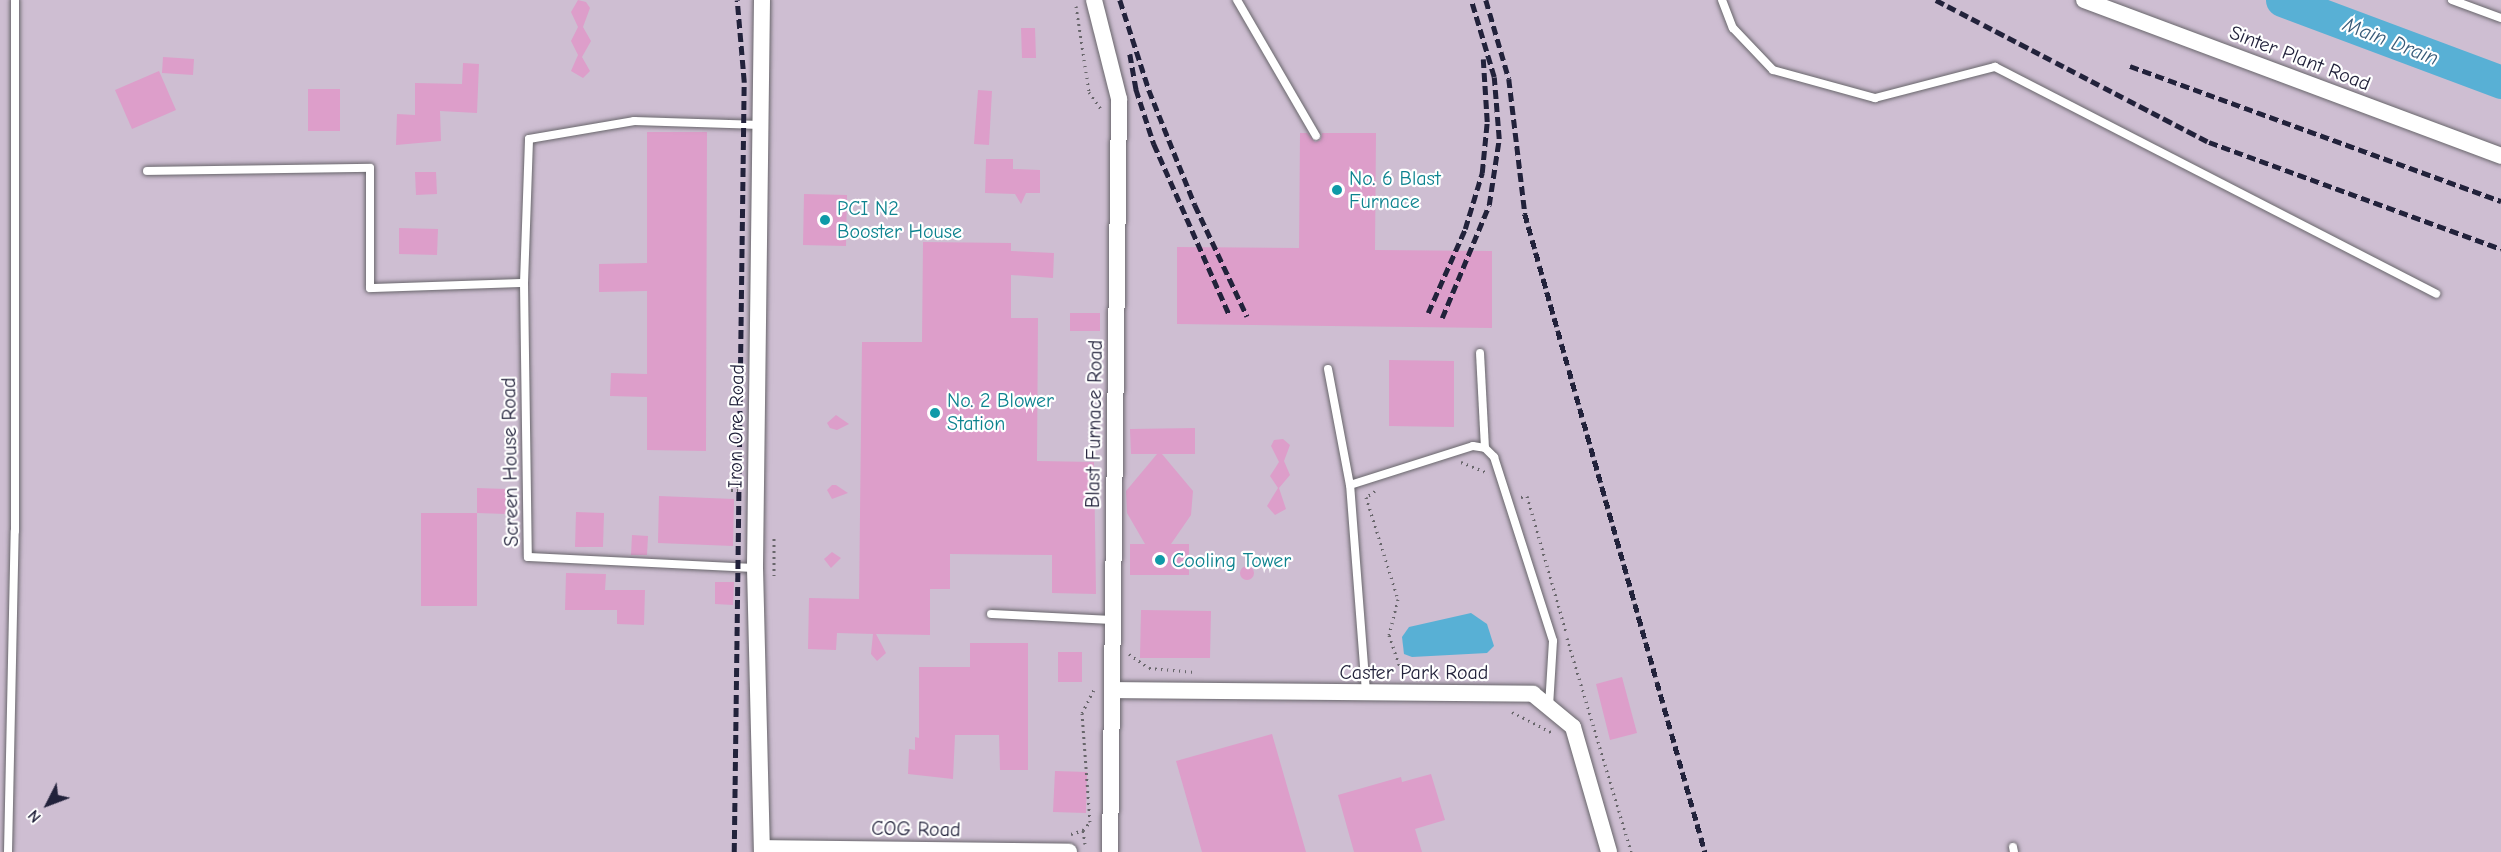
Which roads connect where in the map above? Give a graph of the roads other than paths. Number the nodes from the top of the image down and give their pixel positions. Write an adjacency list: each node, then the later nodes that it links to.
1 (15, 0): 27 (lane)
2 (762, 0): 9 (street, Iron Ore Road)
3 (1094, 0): 21 (street, Blast Furnace Road)
4 (1237, 0): 10 (lane)
5 (1722, 0): 14 (lane)
6 (2084, 0): 11 (street, Sinter Plant Road)
7 (2452, 0): 8 (lane)
8 (2501, 18)
9 (761, 125): 13 (lane, Screen House Road); 19 (street, Iron Ore Road)
10 (1316, 136)
11 (2501, 156)
12 (147, 171): 13 (lane)
13 (524, 283): 19 (lane, Screen House Road)
14 (2436, 294)
15 (1480, 353): 17 (lane)
16 (1328, 369): 18 (lane)
17 (1485, 448): 18 (lane); 24 (lane)
18 (1350, 485): 23 (lane)
19 (755, 568): 26 (street, Iron Ore Road)
20 (991, 614): 21 (lane)
21 (1113, 620): 22 (street, Blast Furnace Road)
22 (1112, 690): 23 (street, Caster Park Road); 28 (street, Blast Furnace Road)
23 (1366, 692): 24 (street, Caster Park Road)
24 (1548, 707): 29 (street, Caster Park Road)
25 (1068, 844): 26 (street, COG Road)
26 (762, 850)
27 (8, 852)
28 (1110, 852)
29 (1609, 852)

